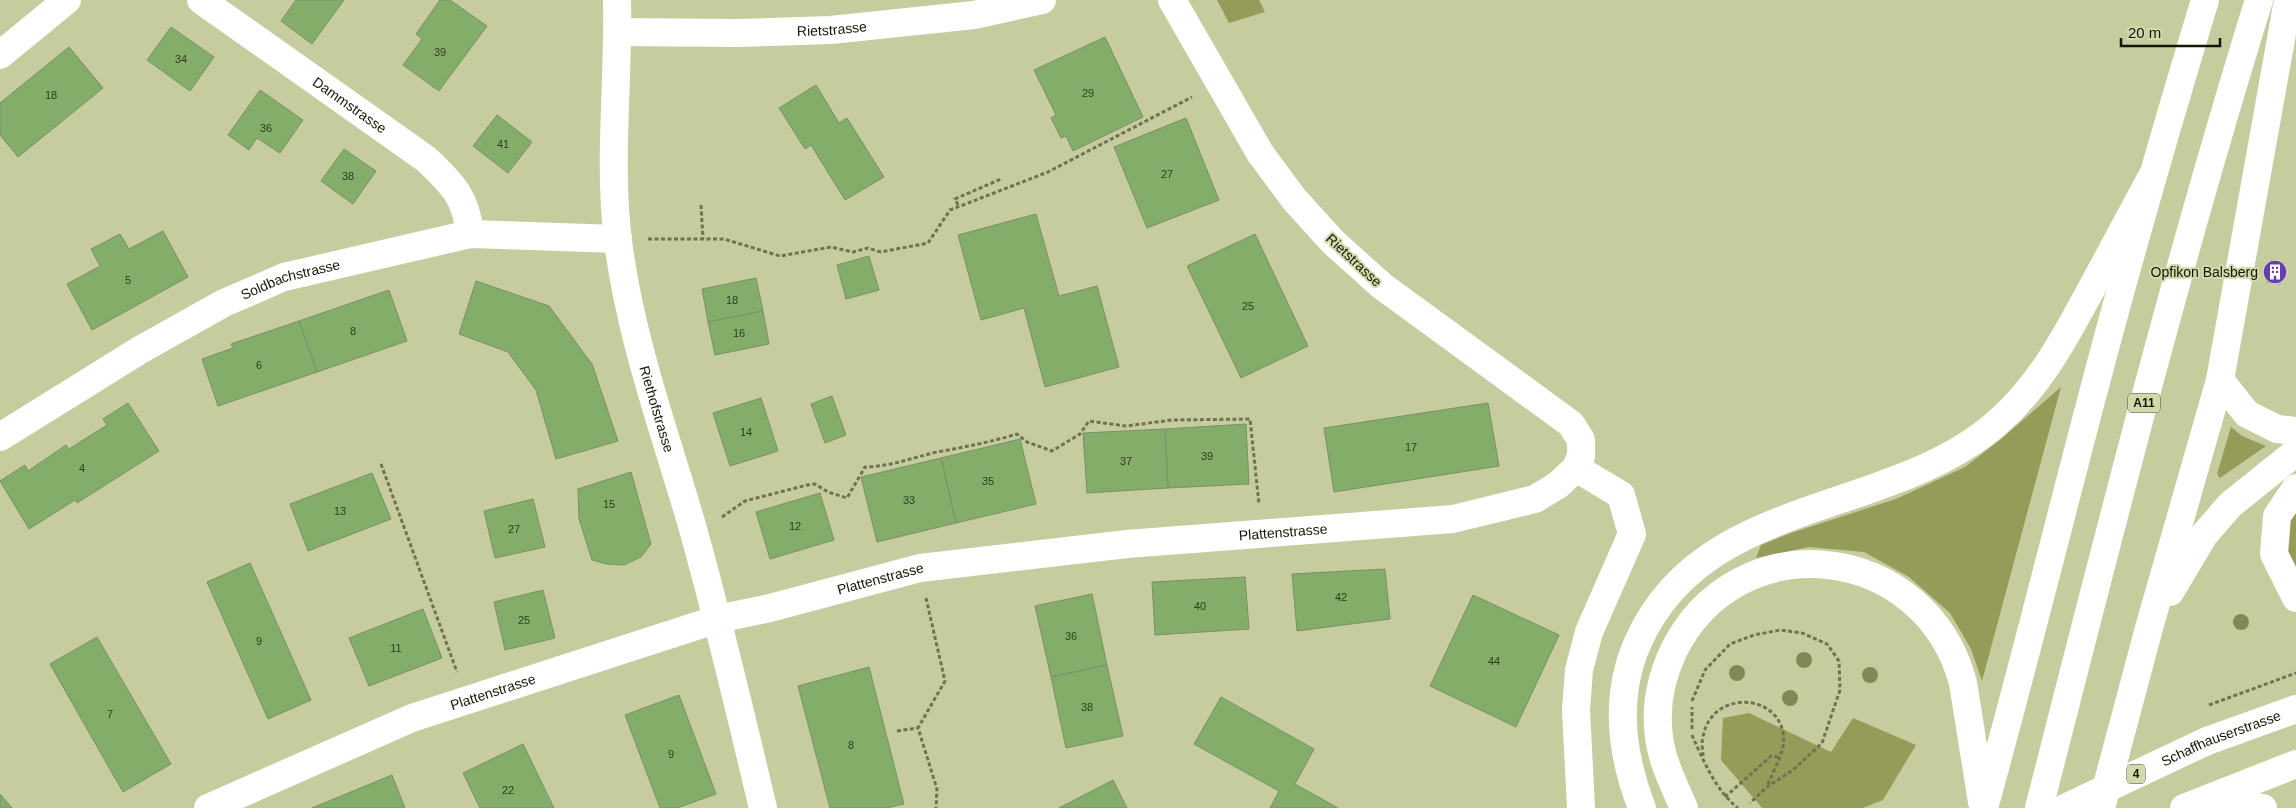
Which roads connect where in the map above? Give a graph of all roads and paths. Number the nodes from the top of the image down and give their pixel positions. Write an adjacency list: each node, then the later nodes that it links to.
1 (67, 0): 10 (main road)
2 (201, 0): 16 (main road, Dammstrasse)
3 (617, 0): 9 (main road, Riethofstrasse)
4 (1042, 0): 9 (main road, Rietstrasse)
5 (1172, 0): 11 (main road, Rietstrasse)
6 (2205, 0): 12 (main road)
7 (2259, 0): 53 (main road, A11)
8 (2288, 0): 19 (main road)
9 (618, 32): 17 (main road, Riethofstrasse)
10 (0, 55)
11 (1220, 82): 15 (path); 24 (main road, Rietstrasse)
12 (2152, 176): 49 (main road); 52 (main road)
13 (1001, 179): 15 (path)
14 (701, 205): 18 (path)
15 (958, 205): 18 (path)
16 (470, 234): 17 (main road, Soldbachstrasse); 21 (main road, Soldbachstrasse)
17 (630, 239): 18 (path); 30 (main road, Riethofstrasse)
18 (703, 239)
19 (2220, 380): 20 (main road); 31 (main road)
20 (2296, 431)
21 (0, 437)
22 (2296, 452): 31 (main road)
23 (381, 464): 33 (path)
24 (1576, 468): 27 (main road, Plattenstrasse); 48 (main road)
25 (2296, 488): 29 (main road)
26 (722, 517): 27 (path)
27 (1262, 533): 28 (main road, Plattenstrasse)
28 (920, 568): 30 (main road, Plattenstrasse); 36 (path)
29 (2296, 598)
30 (718, 618): 33 (main road, Plattenstrasse); 46 (main road, Riethofstrasse)
31 (2149, 628): 55 (main road)
32 (2296, 673): 34 (path)
33 (467, 700): 45 (main road, Plattenstrasse)
34 (2219, 700)
35 (2296, 709): 54 (main road, Schaffhauserstrasse / 4)
36 (918, 728): 37 (path); 47 (path)
37 (897, 731)
38 (1702, 756): 39 (path); 41 (path); 42 (path)
39 (1779, 757): 41 (path); 42 (path)
40 (2296, 764): 44 (main road)
41 (1767, 787): 43 (path)
42 (1726, 797): 51 (path)
43 (1750, 803)
44 (2194, 804): 56 (main road)
45 (218, 806)
46 (763, 808)
47 (936, 808)
48 (1582, 808)
49 (1642, 808)
50 (1684, 808): 52 (main road)
51 (1738, 808)
52 (1983, 808)
53 (2039, 808)
54 (2065, 808)
55 (2101, 808)
56 (2263, 808)

